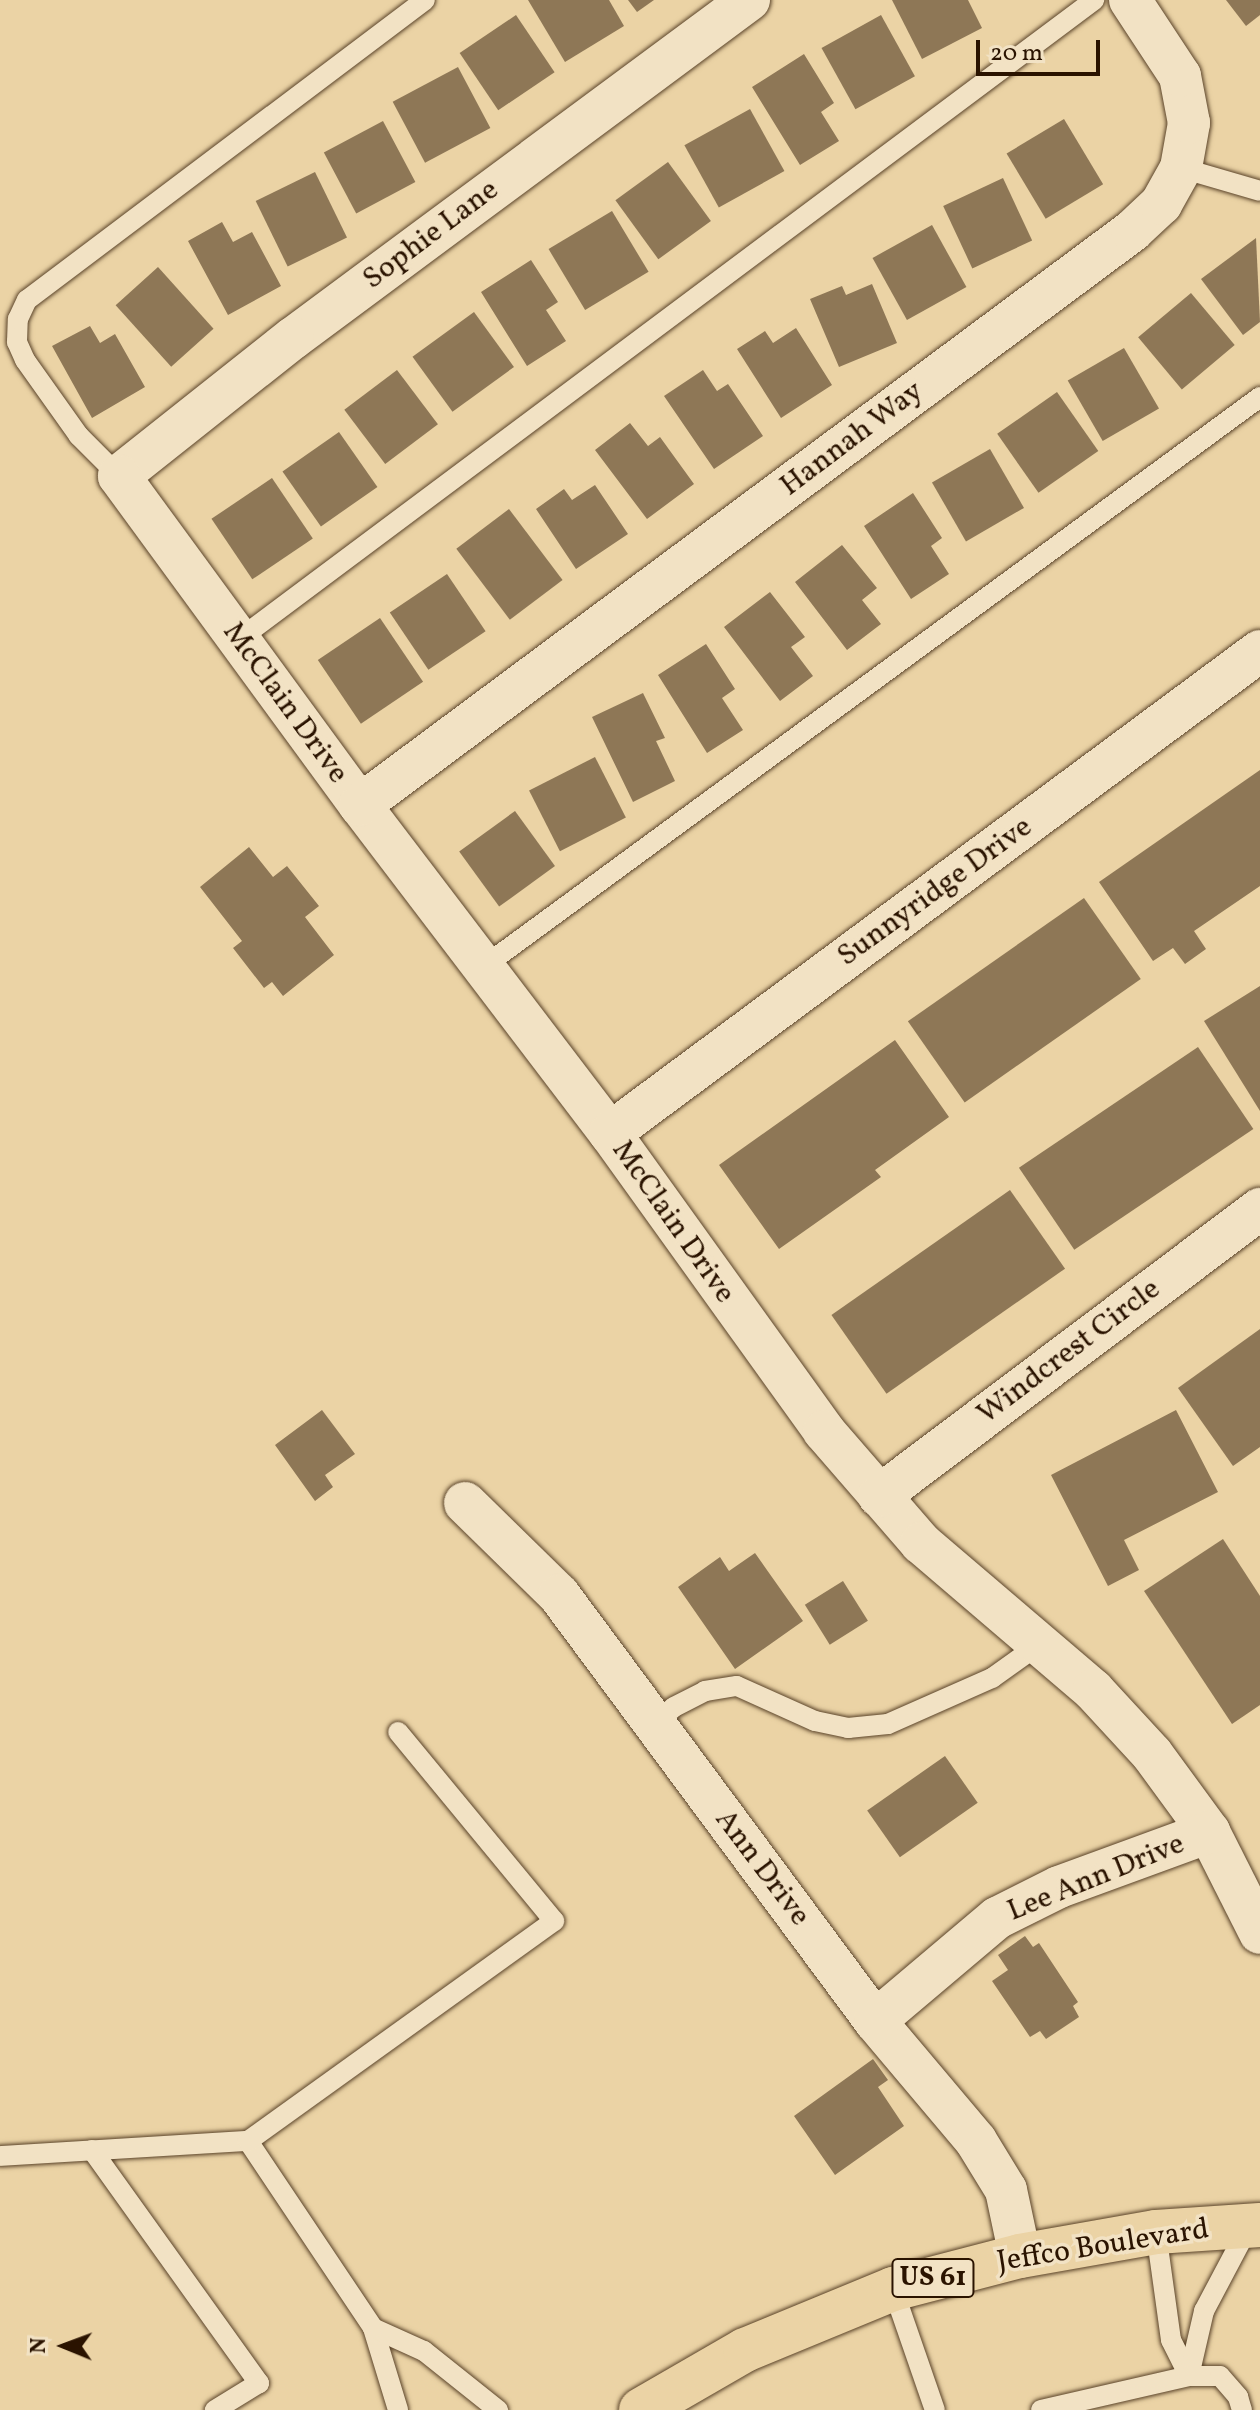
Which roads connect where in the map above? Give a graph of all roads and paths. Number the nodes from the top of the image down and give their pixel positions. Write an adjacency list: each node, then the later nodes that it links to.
1 (425, 0): 8 (lane)
2 (749, 0): 8 (street, Sophie Lane)
3 (1094, 0): 9 (lane)
4 (1130, 0): 5 (street, Hannah Way)
5 (1181, 168): 6 (lane); 11 (street, Hannah Way)
6 (1260, 191)
7 (1260, 397): 12 (lane)
8 (119, 476): 9 (street, McClain Drive)
9 (238, 640): 11 (street, McClain Drive)
10 (1260, 651): 13 (street, Sunnyridge Drive)
11 (360, 805): 12 (street, McClain Drive)
12 (483, 967): 13 (street, McClain Drive)
13 (610, 1133): 15 (street, McClain Drive)
14 (1260, 1209): 15 (street, Windcrest Circle)
15 (879, 1496): 17 (street, McClain Drive)
16 (465, 1503): 18 (street, Ann Drive)
17 (1041, 1643): 18 (lane); 20 (street, McClain Drive)
18 (655, 1724): 22 (street, Ann Drive)
19 (398, 1732): 23 (lane)
20 (1209, 1832): 21 (street, McClain Drive); 22 (street, Lee Ann Drive)
21 (1260, 1933)
22 (875, 2021): 28 (street, Ann Drive)
23 (248, 2141): 24 (lane); 30 (lane)
24 (92, 2150): 25 (lane); 32 (lane)
25 (0, 2156)
26 (1255, 2225): 27 (main road, Jeffco Boulevard / US 61); 31 (lane)
27 (1156, 2232): 28 (main road, Jeffco Boulevard / US 61); 31 (lane)
28 (1020, 2256): 29 (main road, Jeffco Boulevard / US 61)
29 (893, 2289): 35 (main road, Jeffco Boulevard / US 61); 36 (lane)
30 (373, 2328): 33 (lane); 34 (lane)
31 (1189, 2376): 37 (lane); 38 (lane)
32 (215, 2410)
33 (398, 2410)
34 (498, 2410)
35 (641, 2410)
36 (935, 2410)
37 (1041, 2410)
38 (1242, 2410)

